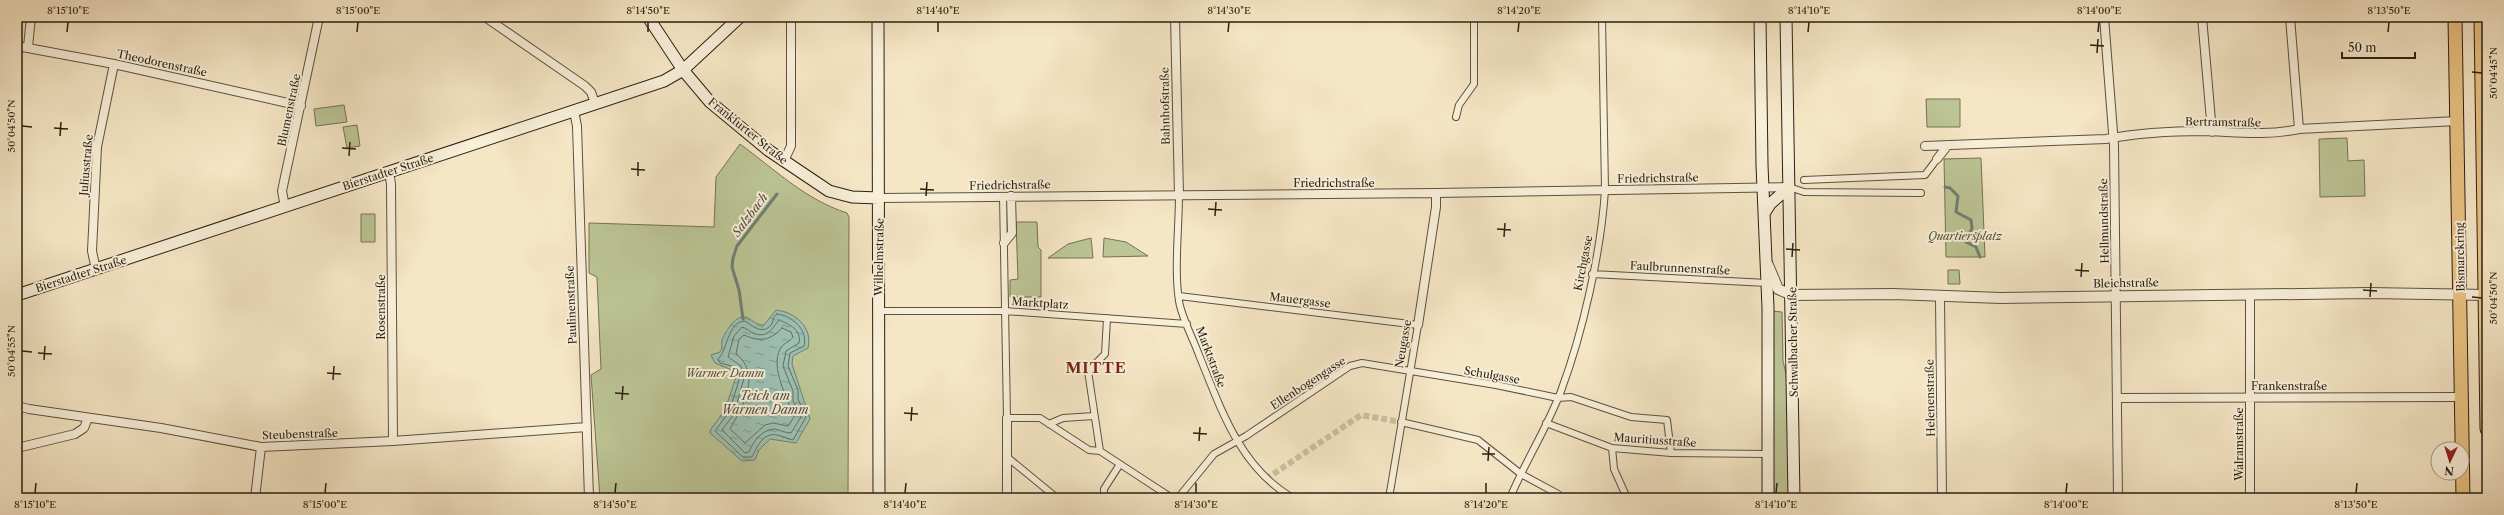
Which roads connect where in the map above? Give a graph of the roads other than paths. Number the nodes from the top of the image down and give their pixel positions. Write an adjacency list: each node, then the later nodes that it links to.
1 (31, 17): 19 (street)
2 (319, 17): 23 (street, Blumenstraße)
3 (485, 17): 22 (street)
4 (648, 17): 21 (main road, Frankfurter Straße)
5 (740, 17): 21 (main road, Bierstadter Straße)
6 (791, 17): 33 (street)
7 (878, 17): 43 (main road, Wilhelmstraße)
8 (1175, 17): 41 (street, Bahnhofstraße)
9 (1474, 17): 25 (street)
10 (1602, 17): 38 (street, Kirchgasse)
11 (1760, 17): 36 (main road)
12 (1786, 17): 37 (main road, Schwalbacher Straße)
13 (2104, 17): 29 (street, Hellmundstraße)
14 (2202, 17): 28 (street)
15 (2290, 17): 27 (street)
16 (2456, 17): 26 (main road, Bismarckring)
17 (2481, 17): 54 (main road)
18 (17, 46): 19 (street, Theodorenstraße)
19 (28, 47): 20 (street, Theodorenstraße)
20 (114, 64): 23 (street, Theodorenstraße); 48 (street, Juliusstraße)
21 (683, 70): 22 (main road, Bierstadter Straße); 33 (main road, Frankfurter Straße)
22 (595, 103): 24 (main road, Bierstadter Straße)
23 (301, 106): 44 (street, Blumenstraße)
24 (574, 111): 34 (main road, Bierstadter Straße); 76 (street, Paulinenstraße)
25 (1456, 117)
26 (2457, 121): 27 (street, Bertramstraße); 57 (main road, Bismarckring)
27 (2299, 129): 28 (street, Bertramstraße)
28 (2212, 132): 29 (street, Bertramstraße)
29 (2114, 138): 30 (street, Bertramstraße); 53 (street, Hellmundstraße)
30 (1948, 145): 31 (street, Bertramstraße); 32 (street)
31 (1925, 146)
32 (1937, 159): 35 (street)
33 (784, 161): 43 (main road, Frankfurter Straße)
34 (389, 172): 44 (main road, Bierstadter Straße); 78 (street, Rosenstraße)
35 (1804, 180)
36 (1763, 187): 37 (street, Friedrichstraße); 38 (street, Friedrichstraße); 45 (main road)
37 (1789, 187): 40 (street); 45 (main road); 56 (main road, Schwalbacher Straße)
38 (1605, 190): 39 (street, Friedrichstraße); 49 (street, Kirchgasse)
39 (1436, 193): 41 (street, Friedrichstraße); 63 (street, Neugasse)
40 (1921, 193)
41 (1179, 195): 42 (street, Friedrichstraße); 55 (street, Marktstraße)
42 (1007, 196): 43 (street, Friedrichstraße); 46 (street)
43 (880, 198): 59 (main road, Wilhelmstraße)
44 (285, 207): 48 (main road, Bierstadter Straße)
45 (1765, 212): 47 (main road)
46 (1004, 243): 60 (street)
47 (1766, 259): 50 (main road); 56 (street)
48 (96, 270): 52 (main road, Bierstadter Straße)
49 (1592, 274): 50 (street, Faulbrunnenstraße); 67 (street, Kirchgasse)
50 (1767, 284): 85 (main road)
51 (2250, 294): 53 (street, Bleichstraße); 57 (street, Bleichstraße); 65 (street, Walramstraße)
52 (17, 295)
53 (2116, 295): 58 (street, Bleichstraße); 68 (street, Hellmundstraße)
54 (2486, 295): 57 (street, Bleichstraße); 77 (main road)
55 (1178, 296): 62 (street, Marktstraße); 63 (street, Mauergasse)
56 (1792, 296): 58 (street, Bleichstraße); 103 (main road, Schwalbacher Straße)
57 (2461, 296): 66 (main road, Bismarckring)
58 (1940, 297): 104 (street, Helenenstraße)
59 (878, 311): 60 (street); 91 (main road, Wilhelmstraße)
60 (1005, 311): 61 (street, Marktplatz); 72 (street, Marktplatz)
61 (1107, 318): 62 (street, Marktplatz); 70 (street)
62 (1187, 324): 79 (street, Marktstraße)
63 (1418, 324): 64 (street, Neugasse)
64 (1410, 370): 67 (street, Schulgasse); 73 (street, Neugasse); 79 (street, Ellenbogengasse)
65 (2251, 397): 66 (street, Frankenstraße); 68 (street, Frankenstraße); 106 (street, Walramstraße)
66 (2462, 397): 107 (main road, Bismarckring)
67 (1558, 398): 74 (street, Kirchgasse); 84 (street, Schulgasse)
68 (2117, 398): 105 (street, Hellmundstraße)
69 (17, 406): 71 (street, Steubenstraße)
70 (1094, 416): 75 (street); 83 (street)
71 (88, 418): 80 (street, Steubenstraße); 81 (street)
72 (1006, 418): 75 (street); 86 (street, Marktplatz)
73 (1401, 422): 88 (street); 98 (street, Neugasse)
74 (1546, 423): 82 (street, Mauritiusstraße); 88 (street, Kirchgasse)
75 (1050, 424): 83 (street)
76 (588, 427): 78 (street, Steubenstraße); 90 (street, Paulinenstraße)
77 (2487, 429)
78 (393, 441): 80 (street, Steubenstraße)
79 (1237, 441): 96 (street, Ellenbogengasse); 97 (street, Marktstraße)
80 (262, 447): 89 (street)
81 (17, 448)
82 (1612, 448): 84 (street, Mauritiusstraße); 101 (street)
83 (1100, 451): 87 (street)
84 (1671, 453): 85 (street, Mauritiusstraße)
85 (1767, 454): 102 (main road)
86 (1008, 457): 92 (street, Marktplatz); 93 (street)
87 (1120, 464): 94 (street); 95 (street)
88 (1521, 474): 99 (street, Kirchgasse); 100 (street)
89 (255, 498)
90 (589, 498)
91 (879, 498)
92 (1007, 498)
93 (1057, 498)
94 (1104, 498)
95 (1172, 498)
96 (1178, 498)
97 (1294, 498)
98 (1389, 498)
99 (1510, 498)
100 (1558, 498)
101 (1626, 498)
102 (1768, 498)
103 (1794, 498)
104 (1942, 498)
105 (2118, 498)
106 (2250, 498)
107 (2463, 498)

